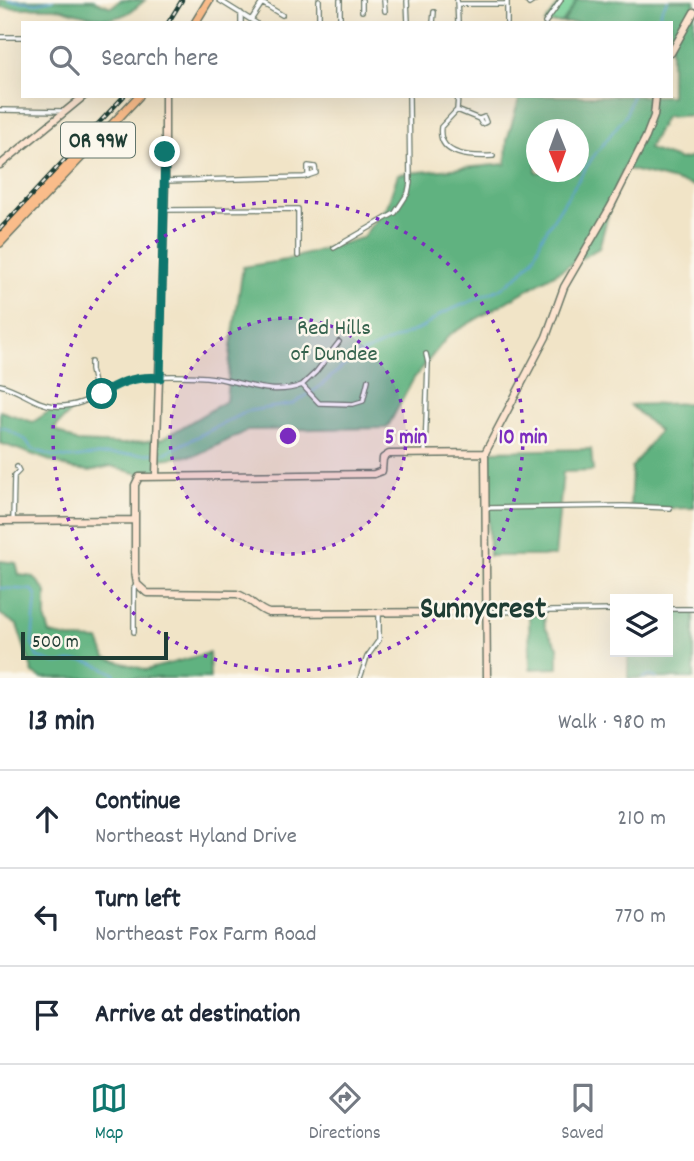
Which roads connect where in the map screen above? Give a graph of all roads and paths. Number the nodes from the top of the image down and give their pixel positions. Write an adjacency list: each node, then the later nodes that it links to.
1 (209, 0): 20 (main road)
2 (219, 0): 17 (street)
3 (319, 0): 23 (street)
4 (340, 0): 24 (street)
5 (362, 0): 13 (street)
6 (384, 0): 14 (street)
7 (407, 0): 25 (street)
8 (526, 0): 9 (street)
9 (535, 0)
10 (561, 0): 29 (street)
11 (457, 2): 12 (street); 27 (street)
12 (508, 2): 28 (street)
13 (362, 11)
14 (384, 11)
15 (434, 12): 26 (street)
16 (694, 12): 32 (street)
17 (241, 13): 19 (street); 21 (street)
18 (282, 15): 19 (street)
19 (251, 19): 22 (street)
20 (196, 21)
21 (241, 21)
22 (254, 21)
23 (319, 21)
24 (340, 21)
25 (408, 21)
26 (433, 21)
27 (458, 21)
28 (507, 21)
29 (545, 21)
30 (0, 37): 31 (street)
31 (21, 37)
32 (673, 49)
33 (82, 98): 42 (street)
34 (131, 98): 49 (main road, OR 99W)
35 (137, 98): 50 (main road, OR 99W)
36 (165, 98): 47 (street)
37 (409, 98): 51 (street)
38 (458, 98): 41 (street)
39 (656, 98): 61 (street)
40 (0, 110): 42 (street)
41 (457, 110): 43 (street); 44 (street)
42 (65, 112): 45 (street)
43 (479, 119)
44 (494, 156)
45 (0, 164)
46 (308, 176): 47 (street)
47 (165, 181): 48 (street)
48 (164, 209): 52 (street); 56 (street)
49 (0, 236)
50 (0, 243)
51 (334, 248)
52 (298, 256)
53 (339, 342): 59 (street)
54 (426, 354): 62 (street)
55 (91, 362): 60 (street)
56 (160, 378): 59 (street); 60 (street); 64 (street)
57 (368, 380): 59 (street)
58 (0, 385): 60 (street)
59 (302, 385)
60 (97, 397)
61 (485, 453): 62 (street); 65 (street)
62 (425, 454): 64 (street)
63 (17, 467): 68 (street)
64 (156, 475): 67 (street)
65 (486, 508): 66 (street); 74 (street)
66 (670, 508)
67 (134, 520): 68 (street); 70 (street)
68 (13, 521): 69 (street)
69 (0, 522)
70 (137, 584): 75 (street); 76 (street)
71 (673, 609): 72 (street)
72 (694, 609)
73 (610, 610): 74 (street)
74 (487, 612): 75 (street); 78 (street)
75 (379, 613): 77 (street)
76 (134, 632)
77 (360, 678)
78 (487, 678)

